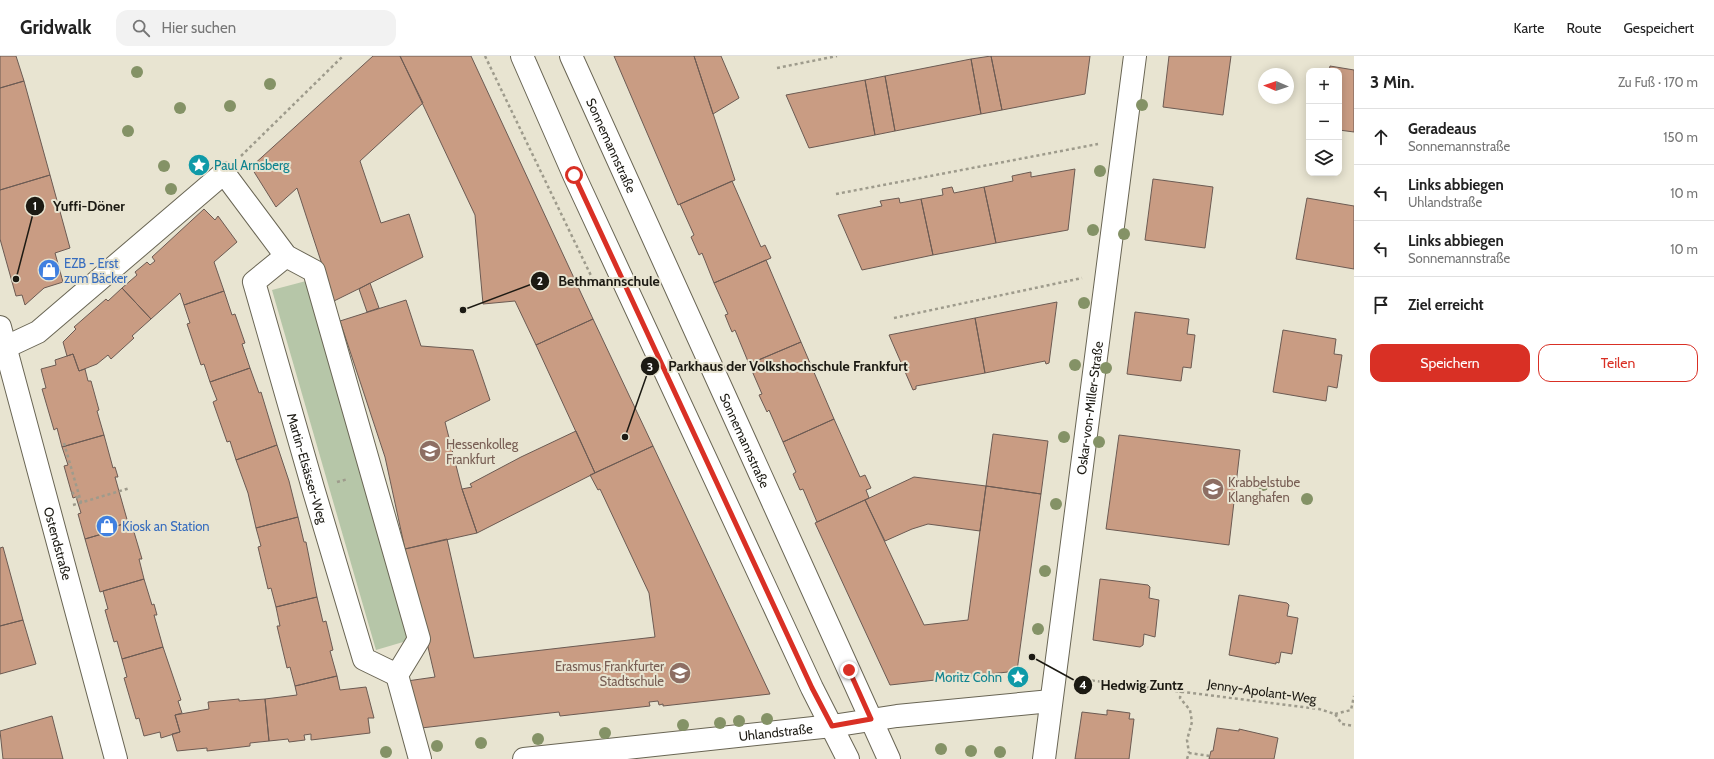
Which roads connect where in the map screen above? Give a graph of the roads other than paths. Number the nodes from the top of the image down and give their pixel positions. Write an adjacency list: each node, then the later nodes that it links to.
1 (522, 56): 9 (street)
2 (571, 56): 8 (street, Sonnemannstraße)
3 (1135, 56): 7 (street, Oskar-von-Miller-Straße)
4 (286, 256): 5 (street); 6 (street); 6 (street, Martin-Elsässer-Weg)
5 (3, 337): 10 (street, Ostendstraße)
6 (397, 675): 11 (street)
7 (1051, 702): 8 (street, Uhlandstraße); 15 (street, Oskar-von-Miller-Straße)
8 (871, 719): 9 (street, Uhlandstraße); 14 (street, Sonnemannstraße)
9 (832, 726): 12 (street, Uhlandstraße); 13 (street)
10 (116, 759)
11 (420, 759)
12 (524, 759)
13 (848, 759)
14 (889, 759)
15 (1044, 759)

